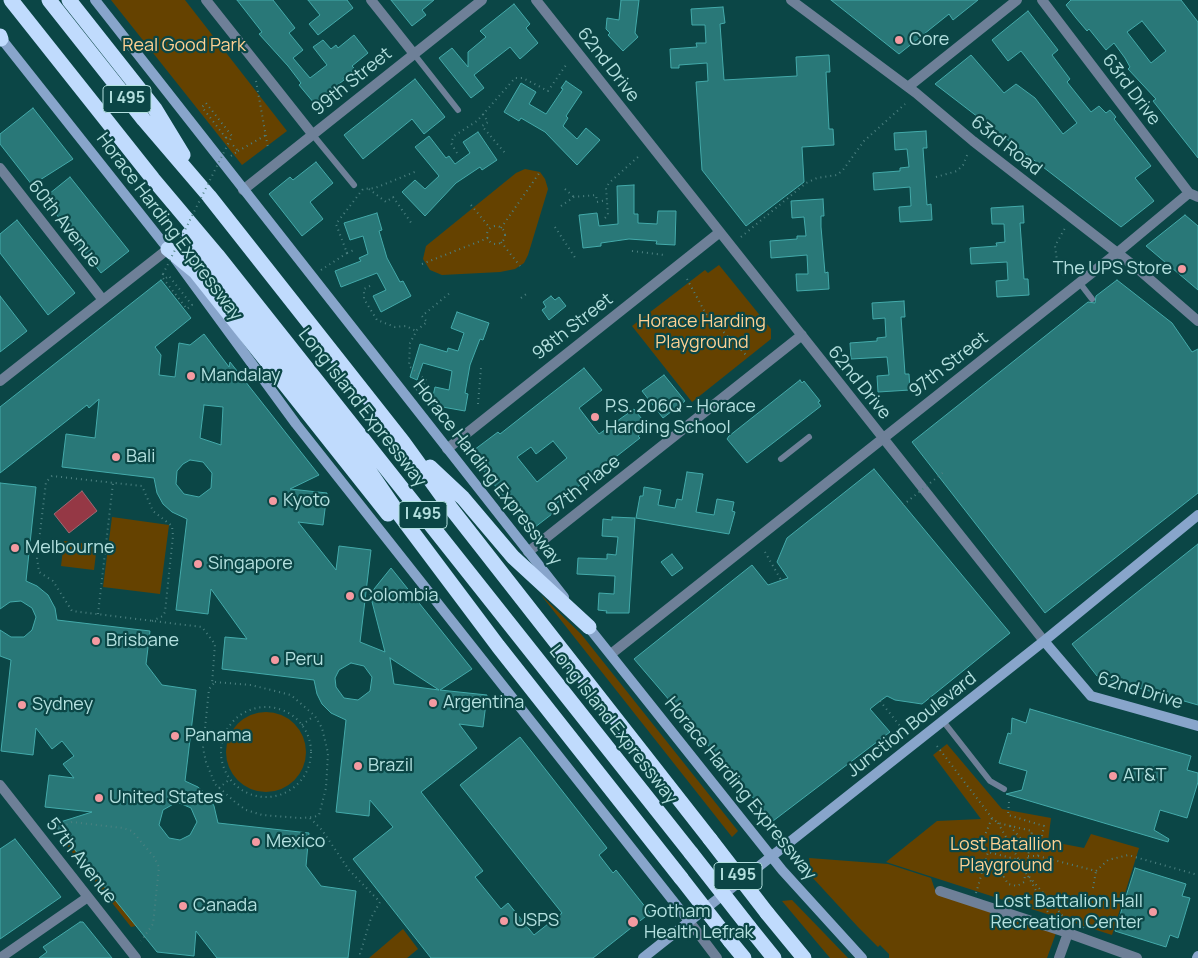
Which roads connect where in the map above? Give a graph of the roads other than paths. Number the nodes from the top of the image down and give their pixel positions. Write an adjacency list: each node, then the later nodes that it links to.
1 (11, 0): 18 (highway, Long Island Expressway / I 495)
2 (49, 0): 22 (highway, Long Island Expressway / I 495)
3 (69, 0): 22 (highway)
4 (95, 0): 20 (main road, Horace Harding Expressway)
5 (206, 0): 16 (street)
6 (371, 0): 13 (street)
7 (482, 0): 13 (street, 99th Street)
8 (536, 0): 23 (street, 62nd Drive)
9 (791, 0): 14 (street, 63rd Road)
10 (1017, 0): 14 (street)
11 (1042, 0): 21 (street, 63rd Drive)
12 (0, 38): 24 (main road, Horace Harding Expressway)
13 (414, 54): 15 (lane); 16 (street, 99th Street)
14 (908, 87): 25 (street, 63rd Road)
15 (458, 110)
16 (312, 135): 19 (lane); 20 (street, 99th Street)
17 (0, 168): 28 (street, 60th Avenue)
18 (153, 179): 41 (highway); 58 (highway, Long Island Expressway / I 495, bridge)
19 (354, 185)
20 (243, 190): 35 (main road, Horace Harding Expressway)
21 (1194, 195): 25 (street, 97th Street)
22 (209, 196): 34 (highway, Long Island Expressway / I 495)
23 (720, 232): 30 (street, 62nd Drive); 35 (street, 98th Street)
24 (168, 249): 28 (street); 41 (highway); 50 (main road, Horace Harding Expressway)
25 (1117, 252): 26 (street, 97th Street); 29 (street, 63rd Road)
26 (1079, 282): 27 (lane); 33 (street, 97th Street)
27 (1092, 299)
28 (103, 300): 31 (street)
29 (1198, 321)
30 (802, 335): 33 (street, 62nd Drive); 38 (street, 97th Place)
31 (1, 380)
32 (809, 437): 36 (lane)
33 (883, 438): 40 (street, 62nd Drive); 42 (street, 97th Street)
34 (403, 442): 39 (highway); 52 (highway, Long Island Expressway / I 495, bridge)
35 (447, 448): 38 (main road, Horace Harding Expressway)
36 (781, 459)
37 (1198, 515): 40 (main road, Junction Boulevard)
38 (528, 552): 39 (main road, Horace Harding Expressway)
39 (589, 627): 42 (main road, Horace Harding Expressway)
40 (1044, 641): 43 (main road, Junction Boulevard); 44 (main road, 62nd Drive)
41 (498, 646): 57 (highway, bridge)
42 (611, 654): 47 (main road, Horace Harding Expressway)
43 (943, 721): 45 (lane); 47 (main road, Junction Boulevard)
44 (1198, 726)
45 (1004, 789)
46 (2, 792): 49 (street, 57th Avenue)
47 (771, 857): 50 (main road, Junction Boulevard); 60 (main road, Horace Harding Expressway)
48 (940, 891): 51 (street)
49 (88, 897): 53 (street); 54 (street, 57th Avenue)
50 (689, 922): 55 (main road, Junction Boulevard); 56 (street, Horace Harding Expressway)
51 (1070, 930): 61 (street); 62 (street)
52 (800, 954): 59 (highway, Long Island Expressway)
53 (0, 958)
54 (136, 958)
55 (643, 958)
56 (717, 958)
57 (744, 958)
58 (774, 958)
59 (810, 958)
60 (862, 958)
61 (1060, 958)
62 (1137, 958)

